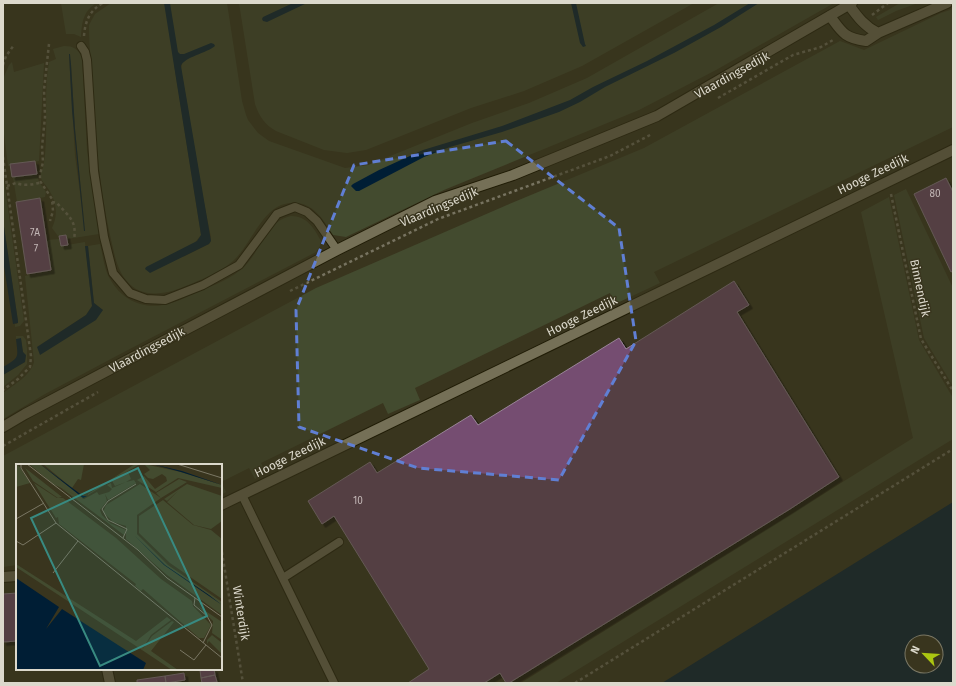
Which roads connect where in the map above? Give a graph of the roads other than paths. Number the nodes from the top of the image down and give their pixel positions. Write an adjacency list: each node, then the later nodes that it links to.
1 (946, 3): 4 (street)
2 (850, 4): 3 (street, Vlaardingsedijk); 4 (street)
3 (830, 16): 4 (street); 7 (street, Vlaardingsedijk)
4 (878, 33)
5 (81, 46): 7 (lane)
6 (953, 150): 9 (street, Hooge Zeedijk)
7 (336, 250): 8 (street, Vlaardingsedijk)
8 (3, 427)
9 (242, 495): 10 (street, Hooge Zeedijk); 14 (lane)
10 (222, 505)
11 (339, 542): 14 (lane)
12 (16, 576): 13 (street)
13 (3, 577)
14 (283, 578): 17 (lane)
15 (107, 670): 16 (street)
16 (110, 683)
17 (334, 683)

